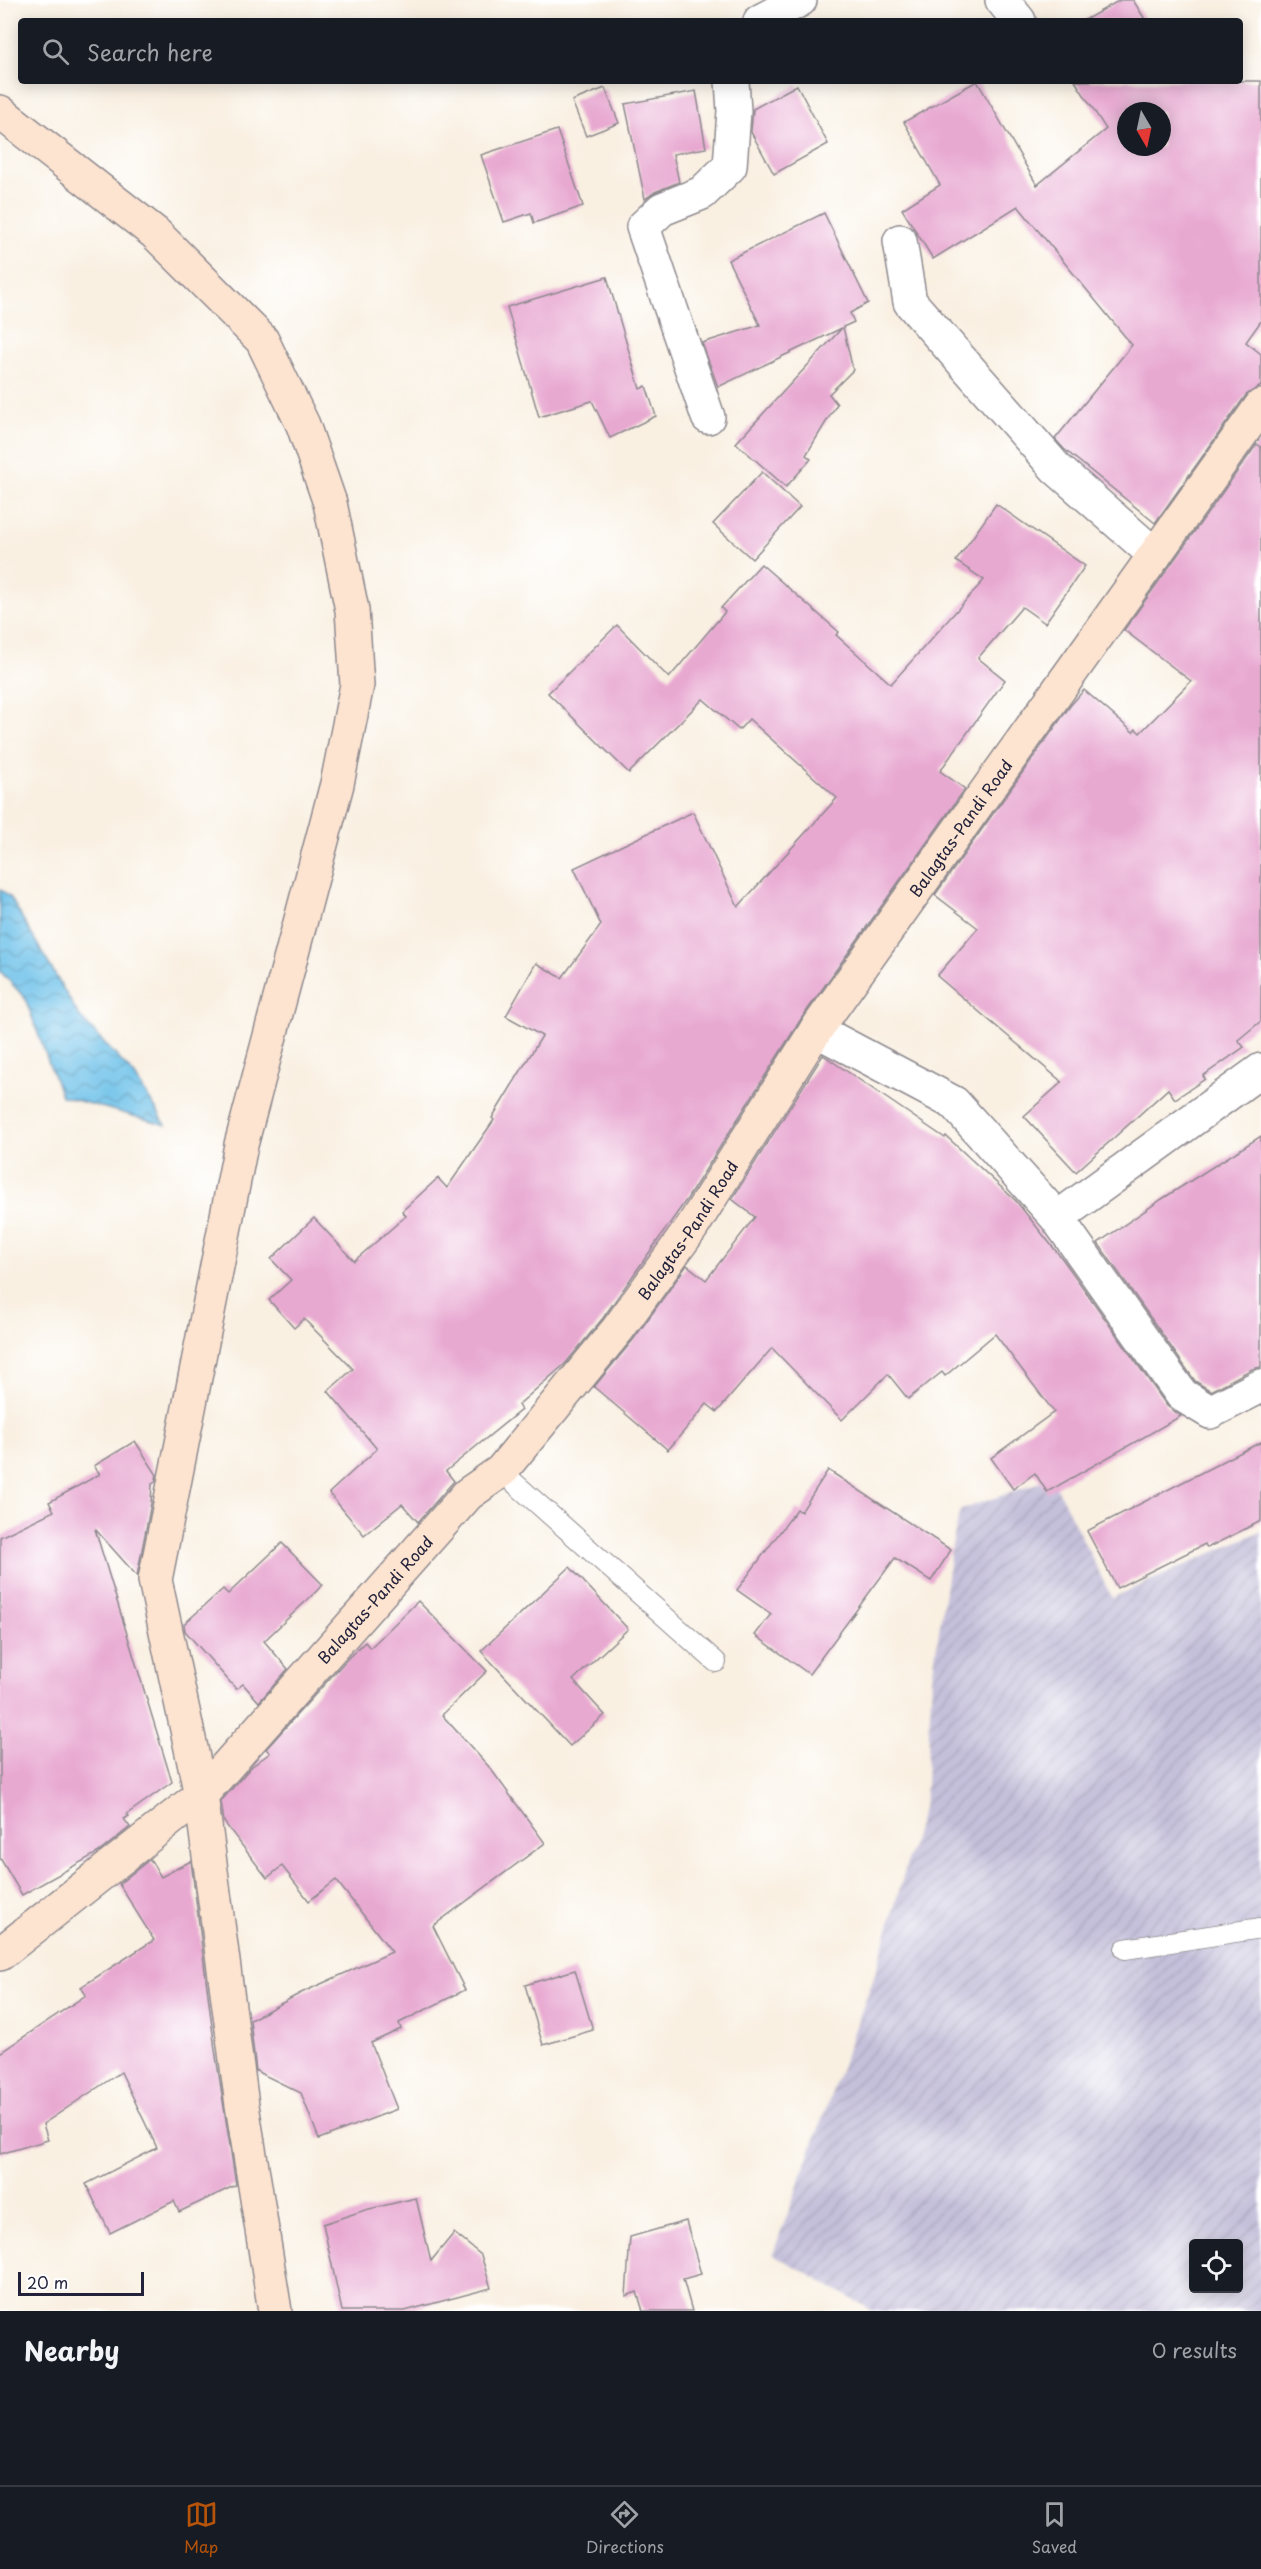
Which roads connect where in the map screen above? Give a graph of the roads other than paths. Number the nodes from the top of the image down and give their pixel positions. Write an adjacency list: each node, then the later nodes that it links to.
1 (800, 0): 3 (street)
2 (1002, 0): 4 (street)
3 (766, 18)
4 (1017, 18)
5 (732, 84): 9 (street)
6 (0, 112): 17 (street)
7 (900, 241): 10 (street)
8 (1261, 406): 10 (street, Balagtas-Pandi Road)
9 (708, 417)
10 (1155, 555): 11 (street, Balagtas-Pandi Road)
11 (816, 1030): 13 (street); 15 (street, Balagtas-Pandi Road)
12 (1261, 1070): 13 (street)
13 (1057, 1218): 14 (street)
14 (1261, 1386)
15 (501, 1472): 16 (lane); 17 (street, Balagtas-Pandi Road)
16 (716, 1662)
17 (201, 1795): 20 (street, Balagtas-Pandi Road); 21 (street)
18 (1261, 1928): 19 (lane)
19 (1125, 1949)
20 (0, 1954)
21 (275, 2311)

